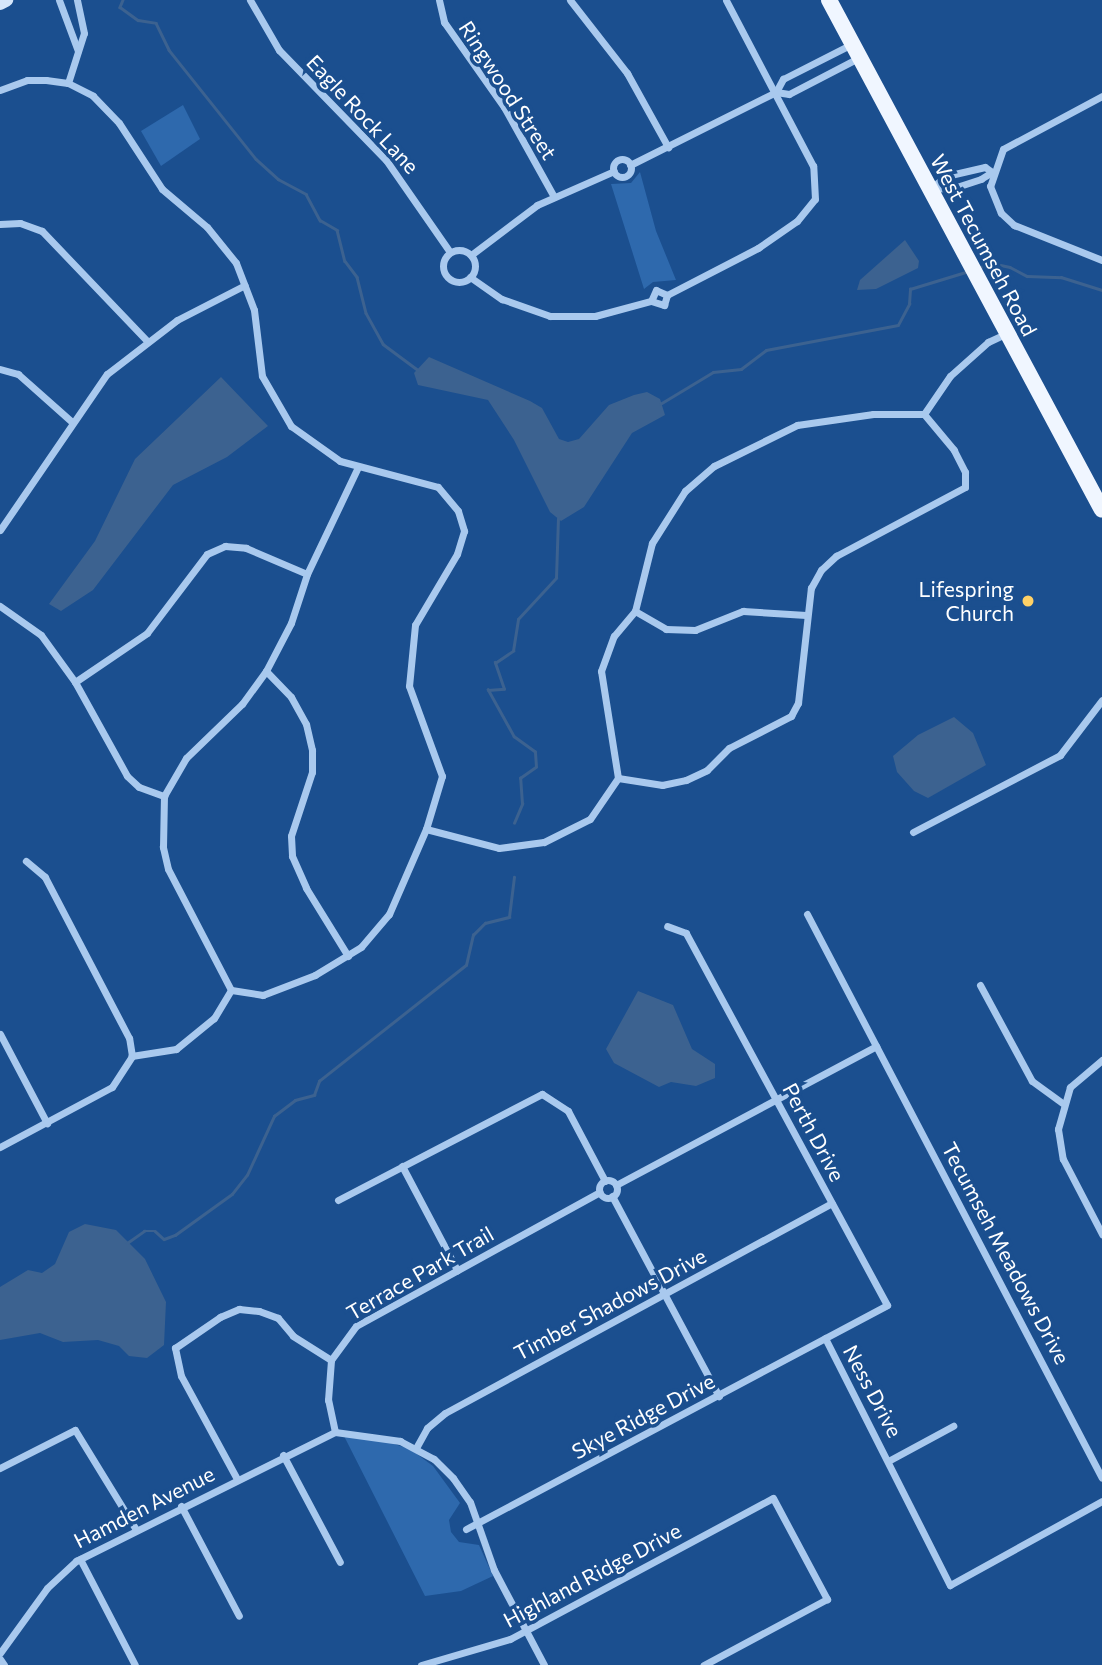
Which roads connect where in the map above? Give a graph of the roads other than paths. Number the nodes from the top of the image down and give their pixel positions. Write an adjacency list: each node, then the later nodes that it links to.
1 (6, 0): 9 (street)
2 (59, 0): 11 (street)
3 (77, 0): 11 (street)
4 (250, 0): 23 (street, Eagle Rock Lane)
5 (439, 0): 21 (street, Ringwood Street)
6 (570, 0): 16 (street)
7 (726, 0): 14 (street)
8 (829, 0): 10 (main road, West Tecumseh Road)
9 (0, 3)
10 (856, 50): 14 (street); 14 (street); 20 (main road, West Tecumseh Road)
11 (78, 52): 12 (street)
12 (68, 83): 13 (street); 27 (street)
13 (0, 90)
14 (776, 92): 16 (street); 26 (street)
15 (1102, 96): 19 (street)
16 (668, 147): 17 (street)
17 (630, 165): 18 (street); 18 (street)
18 (614, 172): 21 (street)
19 (992, 172): 20 (street); 20 (street); 25 (street)
20 (930, 189): 28 (main road, West Tecumseh Road)
21 (554, 197): 24 (street)
22 (0, 224): 29 (street)
23 (450, 252): 24 (street); 26 (street, Eagle Rock Lane)
24 (471, 255): 26 (street)
25 (1102, 260)
26 (470, 277)
27 (245, 285): 29 (street); 33 (street)
28 (1007, 333): 31 (street); 34 (main road, West Tecumseh Road)
29 (148, 342): 32 (street)
30 (0, 369): 32 (street)
31 (925, 414): 38 (street); 39 (street)
32 (72, 422): 35 (street)
33 (358, 467): 36 (street); 45 (street)
34 (1100, 501)
35 (0, 530)
36 (306, 575): 40 (street); 41 (street)
37 (0, 606): 41 (street)
38 (635, 611): 39 (street); 43 (street)
39 (806, 615): 43 (street)
40 (266, 671): 44 (street); 50 (street)
41 (75, 682): 44 (street)
42 (1102, 700): 46 (street)
43 (618, 778): 45 (street)
44 (164, 796): 52 (street)
45 (426, 829): 50 (street)
46 (913, 832)
47 (26, 861): 55 (street)
48 (807, 914): 54 (street, Tecumseh Meadows Drive)
49 (667, 926): 57 (street, Perth Drive)
50 (348, 956): 52 (street)
51 (980, 985): 58 (street)
52 (231, 990): 55 (street)
53 (0, 1034): 59 (street)
54 (876, 1046): 57 (street); 81 (street, Tecumseh Meadows Drive)
55 (132, 1056): 59 (street)
56 (1102, 1059): 58 (street)
57 (776, 1100): 63 (street); 67 (street, Perth Drive)
58 (1062, 1103): 68 (street)
59 (47, 1124): 60 (street)
60 (0, 1147)
61 (402, 1166): 62 (street); 66 (street); 70 (street)
62 (605, 1181): 63 (street); 64 (street)
63 (616, 1185): 65 (street)
64 (600, 1192): 65 (street); 70 (street, Terrace Park Trail)
65 (612, 1196): 71 (street)
66 (338, 1200)
67 (832, 1203): 71 (street, Timber Shadows Drive); 72 (street, Perth Drive)
68 (1099, 1222): 69 (street)
69 (1102, 1234)
70 (457, 1270): 73 (street, Terrace Park Trail)
71 (665, 1295): 74 (street); 77 (street, Timber Shadows Drive)
72 (825, 1338): 74 (street, Skye Ridge Drive); 79 (street, Ness Drive)
73 (331, 1360): 76 (street); 82 (street)
74 (719, 1396): 85 (street, Skye Ridge Drive)
75 (953, 1426): 79 (street)
76 (335, 1432): 77 (street); 78 (street, Hamden Avenue)
77 (416, 1448): 85 (street)
78 (283, 1455): 82 (street, Hamden Avenue); 89 (street)
79 (890, 1460): 83 (street, Ness Drive)
80 (0, 1468): 86 (street)
81 (1102, 1478)
82 (237, 1479): 84 (street, Hamden Avenue)
83 (1102, 1501)
84 (181, 1506): 86 (street, Hamden Avenue); 90 (street)
85 (478, 1524): 87 (street, Skye Ridge Drive); 91 (street)
86 (135, 1528): 88 (street, Hamden Avenue)
87 (466, 1530)
88 (80, 1559): 92 (street, Hamden Avenue); 95 (street)
89 (340, 1562)
90 (239, 1616)
91 (526, 1631): 96 (street, Highland Ridge Drive); 97 (street); 98 (street, Highland Ridge Drive)
92 (0, 1653)
93 (0, 1659): 94 (street)
94 (4, 1665)
95 (135, 1665)
96 (421, 1665)
97 (544, 1665)
98 (704, 1665)

